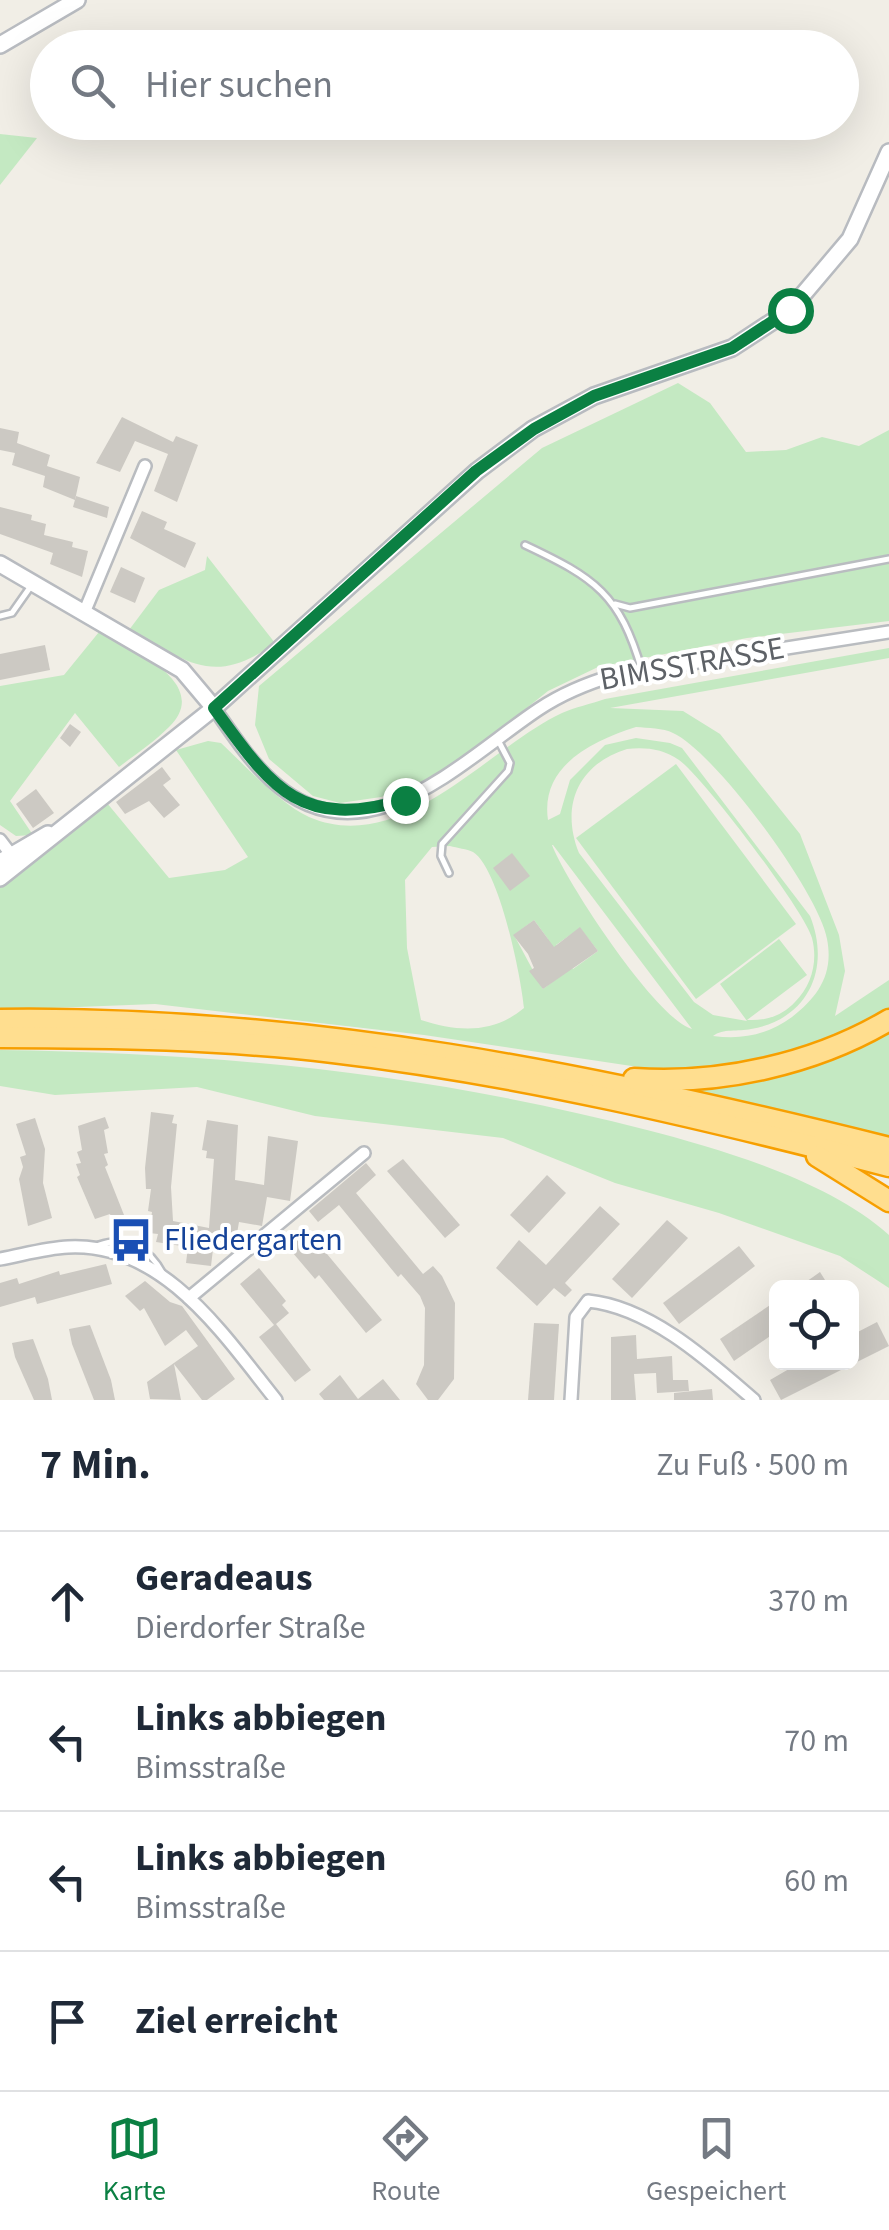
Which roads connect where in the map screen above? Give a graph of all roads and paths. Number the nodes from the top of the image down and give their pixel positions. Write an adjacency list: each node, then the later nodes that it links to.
1 (77, 0): 2 (main road)
2 (0, 45)
3 (889, 152): 14 (main road)
4 (146, 466): 10 (street)
5 (525, 545): 9 (lane)
6 (889, 559): 9 (lane)
7 (0, 564): 8 (main road)
8 (32, 584): 10 (main road); 11 (lane)
9 (615, 604): 13 (lane)
10 (84, 613): 14 (main road)
11 (0, 616)
12 (889, 632): 13 (street, BIMSSTRASSE)
13 (642, 671): 15 (street, BIMSSTRASSE)
14 (214, 708): 15 (street, BIMSSTRASSE); 17 (main road)
15 (498, 739): 18 (lane)
16 (0, 840): 17 (street)
17 (10, 860): 19 (main road)
18 (449, 873)
19 (0, 878)
20 (0, 1020): 23 (highway)
21 (889, 1020): 25 (highway)
22 (0, 1037): 23 (highway)
23 (332, 1044): 24 (highway)
24 (366, 1048): 25 (highway); 26 (highway)
25 (568, 1074): 27 (highway)
26 (789, 1140): 29 (highway); 30 (highway)
27 (889, 1148)
28 (364, 1152): 32 (street)
29 (889, 1166)
30 (889, 1201)
31 (0, 1259): 32 (street)
32 (190, 1298): 33 (street)
33 (276, 1400)
34 (571, 1400): 35 (street)
35 (754, 1400)

